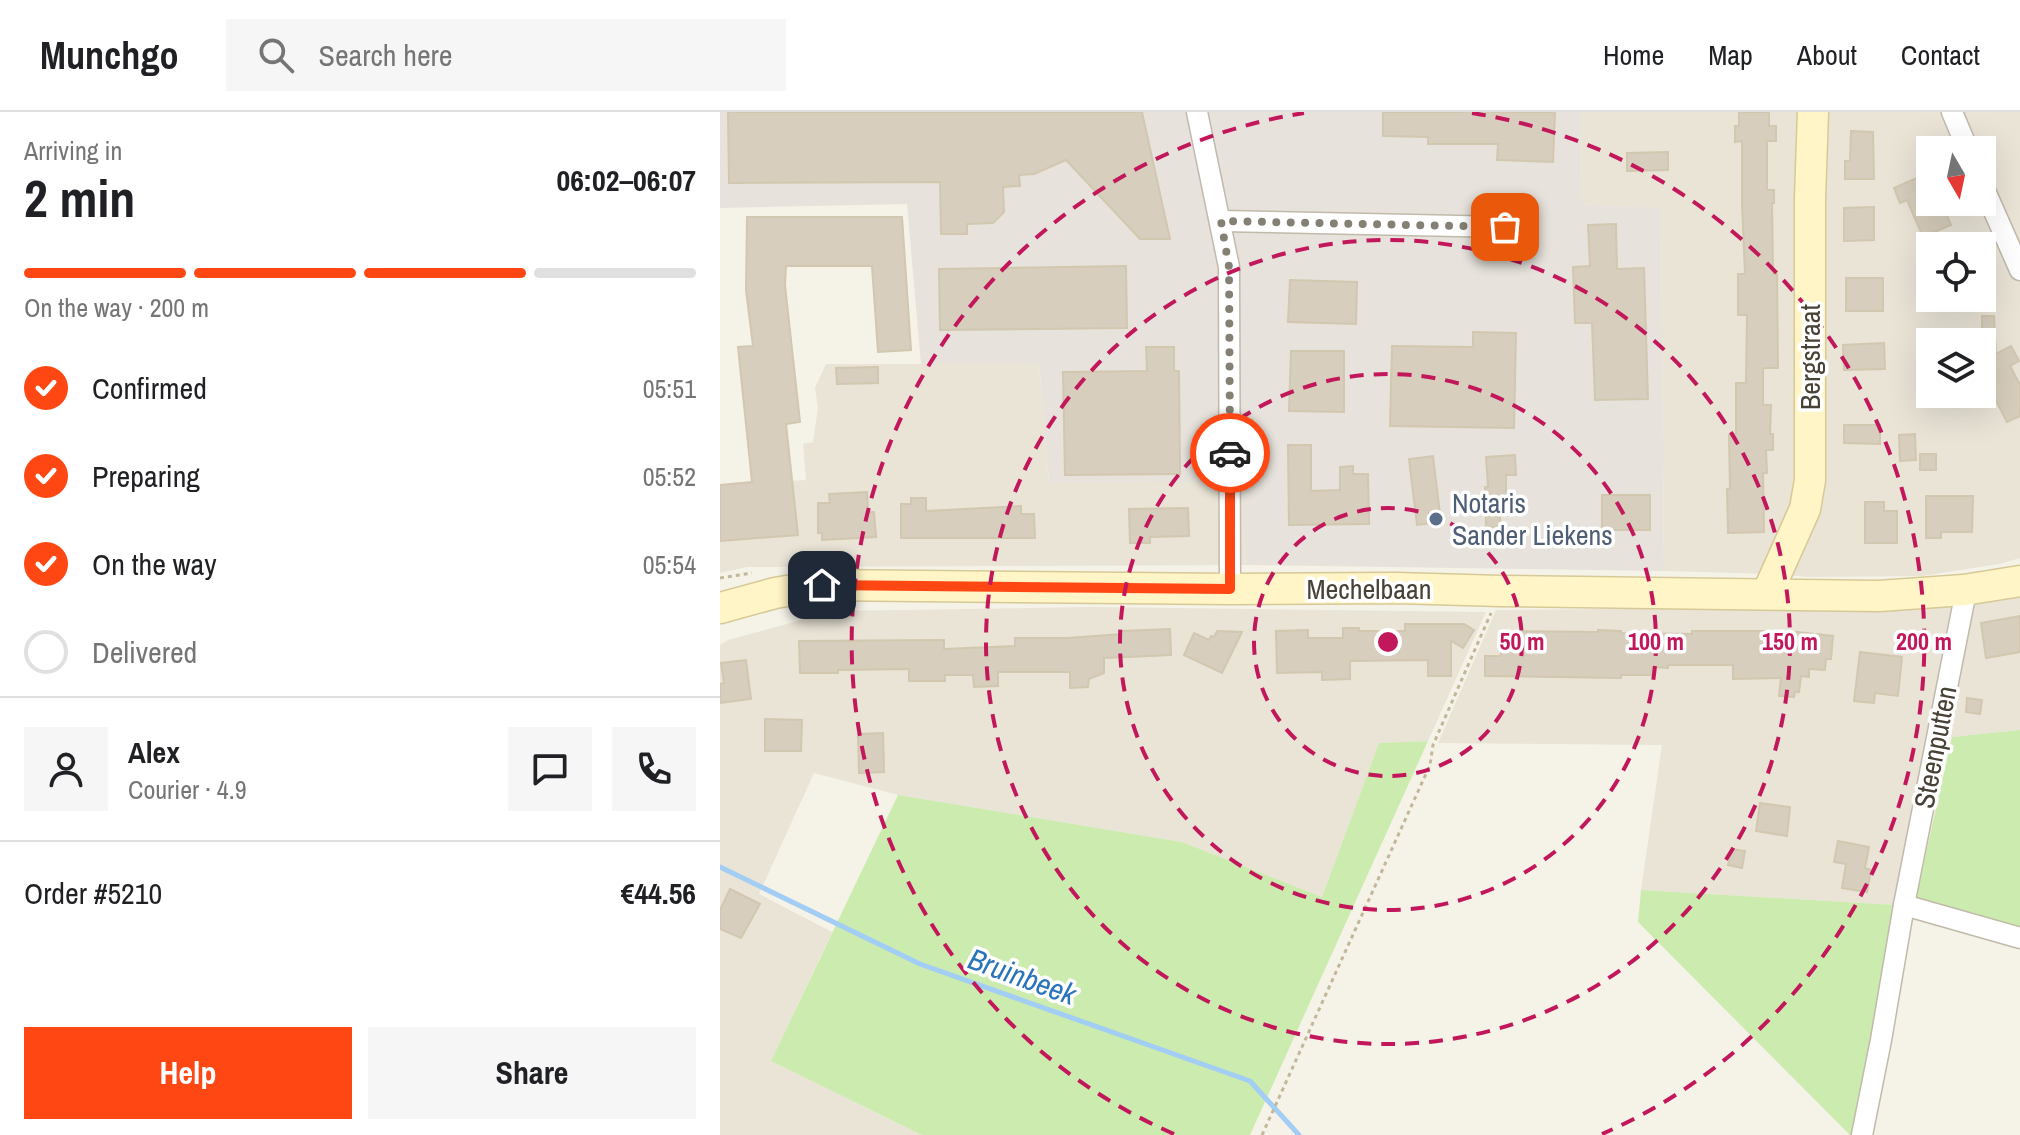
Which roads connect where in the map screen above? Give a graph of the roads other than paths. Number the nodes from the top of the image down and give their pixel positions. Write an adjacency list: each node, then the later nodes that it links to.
1 (1197, 112): 6 (street)
2 (1813, 112): 14 (street, Bergstraat)
3 (1952, 112): 4 (street)
4 (1962, 136)
5 (1996, 216): 8 (street)
6 (1221, 221): 7 (street); 12 (street)
7 (1505, 227)
8 (2020, 270)
9 (2020, 581): 13 (street, Mechelbaan)
10 (822, 585): 11 (street); 12 (street, Mechelbaan); 15 (street, Mechelbaan)
11 (720, 587)
12 (1230, 589): 14 (street, Mechelbaan)
13 (1964, 590): 14 (street, Mechelbaan); 16 (street, Steenputten)
14 (1767, 594)
15 (720, 608)
16 (1904, 905): 17 (street); 18 (street, Steenputten)
17 (2020, 938)
18 (1862, 1135)

